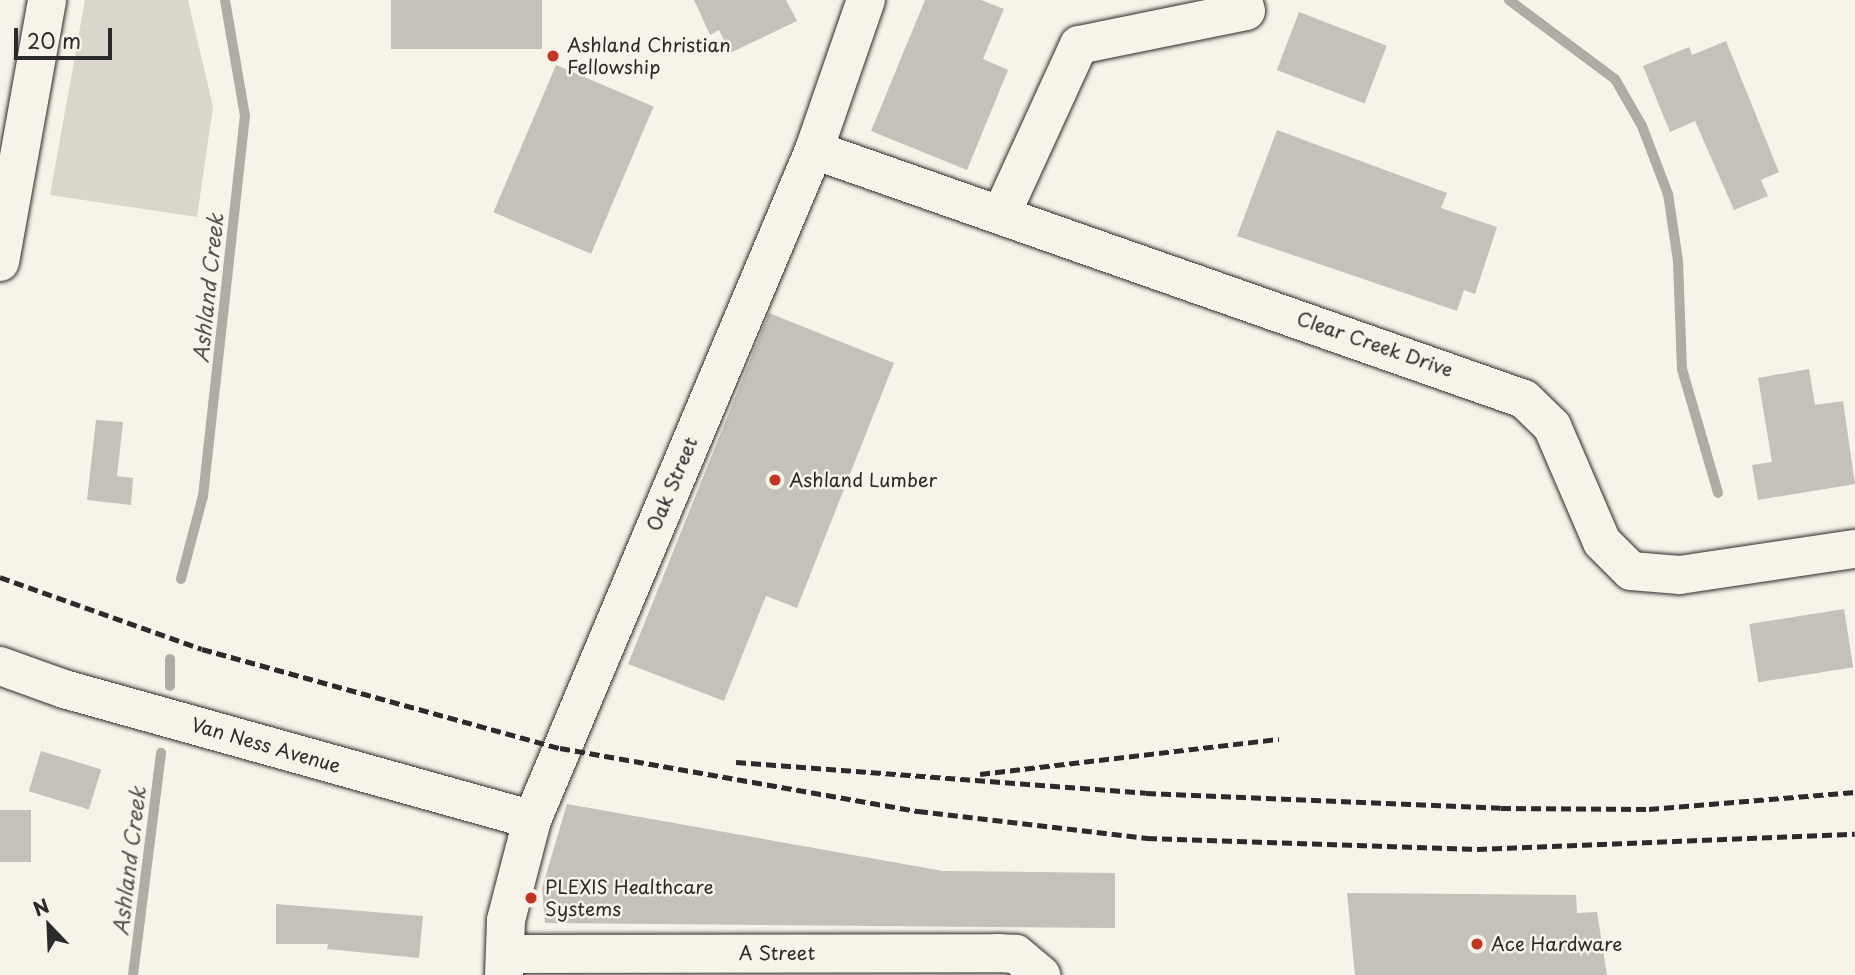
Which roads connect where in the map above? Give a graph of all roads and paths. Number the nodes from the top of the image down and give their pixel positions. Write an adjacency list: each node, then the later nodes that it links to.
1 (47, 0): 6 (street)
2 (866, 0): 4 (street, Oak Street)
3 (1243, 0): 5 (street)
4 (814, 150): 5 (street, Clear Creek Drive); 9 (street, Oak Street)
5 (1001, 215): 7 (street, Clear Creek Drive)
6 (0, 262)
7 (1855, 549)
8 (0, 666): 9 (street, Van Ness Avenue)
9 (532, 820): 10 (street, Oak Street)
10 (504, 964): 11 (street, A Street)
11 (808, 964): 12 (street, A Street)
12 (1041, 975)

